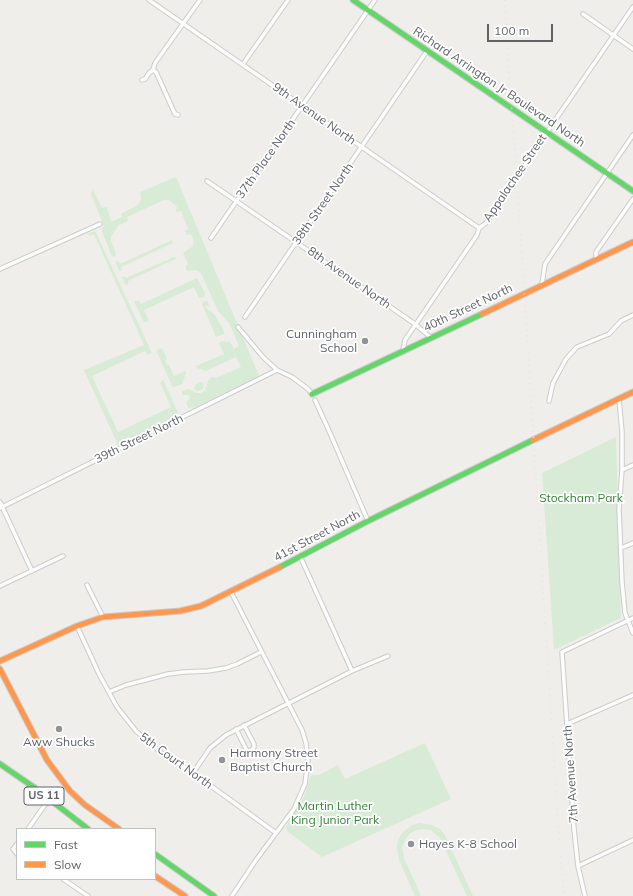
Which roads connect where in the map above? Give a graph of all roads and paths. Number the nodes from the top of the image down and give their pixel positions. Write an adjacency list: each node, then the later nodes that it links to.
1 (149, 0): 9 (street, 9th Avenue North)
2 (200, 0): 9 (street)
3 (288, 0): 13 (street)
4 (353, 0): 7 (street, Richard Arrington Jr Boulevard North)
5 (375, 0): 7 (street, 37th Place North)
6 (633, 7): 10 (street, Appalachee Street)
7 (368, 10): 12 (street, Richard Arrington Jr Boulevard North); 16 (street, 37th Place North)
8 (583, 14): 10 (street)
9 (183, 24): 13 (street, 9th Avenue North); 14 (street)
10 (613, 35): 11 (street); 18 (street, Appalachee Street)
11 (633, 49)
12 (428, 51): 18 (street, Richard Arrington Jr Boulevard North); 20 (street, 38th Street North)
13 (243, 64): 16 (street, 9th Avenue North)
14 (153, 70): 15 (street); 17 (street)
15 (142, 80)
16 (302, 106): 20 (street, 9th Avenue North); 25 (street, 37th Place North)
17 (178, 115)
18 (547, 132): 21 (street, Richard Arrington Jr Boulevard North); 27 (street, Appalachee Street)
19 (633, 135): 21 (street)
20 (362, 147): 27 (street, 9th Avenue North); 29 (street, 38th Street North)
21 (607, 173): 23 (street, Richard Arrington Jr Boulevard North); 33 (street)
22 (207, 181): 25 (street, 8th Avenue North)
23 (633, 191)
24 (633, 199): 31 (street)
25 (237, 201): 28 (street, 37th Place North); 29 (street, 8th Avenue North)
26 (100, 224): 32 (street)
27 (479, 228): 36 (street, Appalachee Street)
28 (211, 238)
29 (297, 242): 35 (street, 38th Street North); 36 (street, 8th Avenue North)
30 (633, 242): 31 (street, 40th Street North)
31 (596, 260): 33 (street, 40th Street North)
32 (0, 269)
33 (542, 284): 38 (street, 40th Street North)
34 (633, 315): 45 (street)
35 (245, 317)
36 (416, 324): 38 (street, 8th Avenue North); 39 (street, Appalachee Street)
37 (238, 327): 40 (street)
38 (430, 337): 39 (street, 40th Street North)
39 (403, 350): 42 (street, 40th Street North)
40 (277, 370): 42 (street); 49 (street, 39th Street North)
41 (633, 392): 43 (street, 41st Street North)
42 (312, 394)
43 (619, 399): 47 (street); 50 (street, 41st Street North)
44 (314, 400): 50 (street)
45 (548, 401)
46 (633, 465): 47 (street)
47 (622, 470): 52 (street)
48 (0, 502): 49 (street)
49 (1, 507): 55 (street)
50 (368, 521): 54 (street, 41st Street North)
51 (633, 542): 52 (street)
52 (621, 548): 61 (street)
53 (63, 556): 55 (street)
54 (300, 556): 58 (street, 41st Street North); 68 (street)
55 (32, 571): 57 (street)
56 (87, 585): 59 (street)
57 (0, 586)
58 (231, 592): 59 (street, 41st Street North); 64 (street)
59 (103, 617): 62 (street, 41st Street North)
60 (633, 618): 61 (street)
61 (627, 620): 63 (street); 72 (street, 7th Avenue North)
62 (77, 626): 66 (street, 41st Street North); 69 (street, 5th Court North)
63 (633, 633)
64 (261, 652): 69 (street); 71 (street)
65 (388, 656): 68 (street)
66 (0, 661)
67 (0, 669): 80 (street)
68 (352, 670): 71 (street)
69 (109, 692): 76 (street, 5th Court North)
70 (633, 695): 72 (street)
71 (289, 703): 73 (street); 81 (street)
72 (567, 724): 84 (street, 7th Avenue North)
73 (244, 725): 74 (street); 74 (street)
74 (236, 729): 76 (street)
75 (0, 764): 77 (street, US 11)
76 (193, 773): 81 (street, 5th Court North)
77 (49, 799): 78 (street); 79 (street, US 11)
78 (29, 828)
79 (87, 828)
80 (118, 828)
81 (276, 833): 90 (street)
82 (633, 840): 84 (street)
83 (156, 855): 89 (street)
84 (578, 866): 91 (street, 7th Avenue North)
85 (156, 877): 88 (street)
86 (64, 880): 87 (street)
87 (88, 896)
88 (185, 896)
89 (214, 896)
90 (232, 896)
91 (585, 896)

